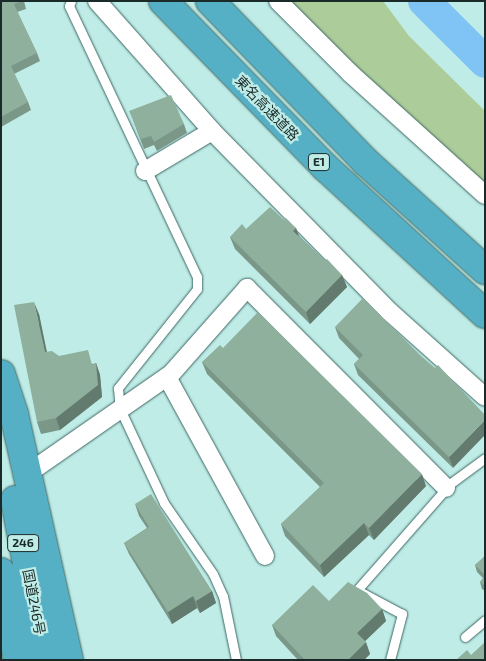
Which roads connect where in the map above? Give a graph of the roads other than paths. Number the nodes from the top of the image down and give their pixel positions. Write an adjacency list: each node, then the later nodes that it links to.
1 (71, 1): 7 (lane)
2 (97, 1): 6 (street)
3 (163, 1): 10 (highway, 東名高速道路 / E1)
4 (210, 1): 9 (highway, E1)
5 (278, 1): 8 (street)
6 (212, 131): 7 (street); 13 (street)
7 (145, 171): 14 (lane)
8 (485, 194)
9 (485, 270)
10 (485, 314)
11 (1, 374): 17 (highway)
12 (167, 377): 14 (street); 18 (street); 19 (street)
13 (485, 397)
14 (120, 409): 17 (street); 28 (lane)
15 (1, 427): 26 (highway, 国道246号 / 246)
16 (485, 458): 18 (lane)
17 (27, 474): 27 (highway)
18 (446, 488): 29 (lane)
19 (265, 556)
20 (1, 572): 25 (highway, 国道246号 / 246)
21 (485, 620): 22 (lane)
22 (465, 637)
23 (1, 645): 24 (highway)
24 (3, 660)
25 (18, 660)
26 (44, 660)
27 (69, 660)
28 (236, 660)
29 (390, 660)

